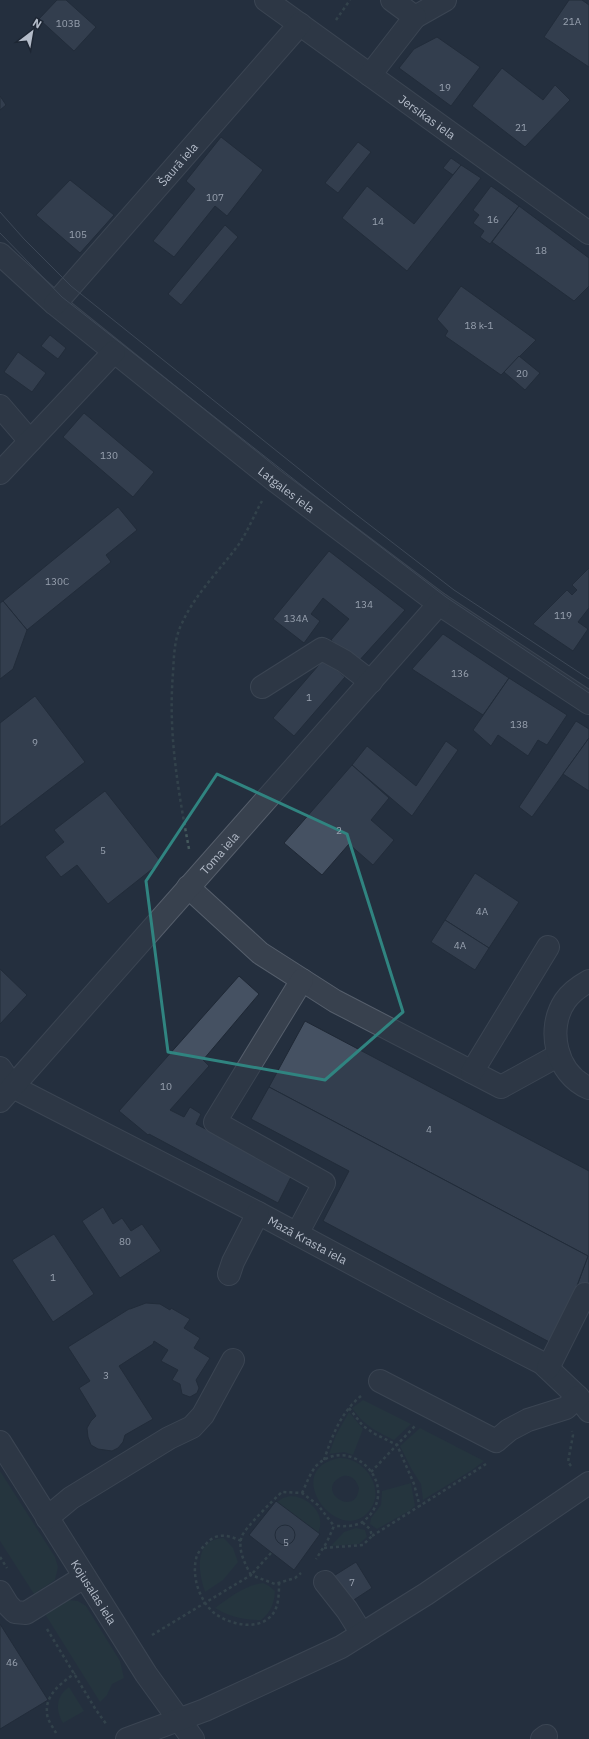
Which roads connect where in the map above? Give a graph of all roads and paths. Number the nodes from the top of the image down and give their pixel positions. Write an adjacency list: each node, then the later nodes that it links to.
1 (266, 0): 5 (street, Jersikas iela)
2 (392, 0): 4 (street)
3 (445, 0): 4 (street)
4 (415, 17): 6 (street)
5 (300, 24): 6 (street, Jersikas iela); 9 (street, Šaurā iela)
6 (370, 75): 7 (street, Jersikas iela)
7 (589, 233)
8 (0, 254): 9 (street, Latgales iela)
9 (55, 304): 10 (street, Latgales iela)
10 (114, 352): 12 (street); 15 (street, Latgales iela)
11 (0, 406): 12 (street)
12 (30, 441): 13 (street)
13 (0, 473)
14 (265, 494): 19 (path)
15 (439, 604): 16 (street, Toma iela); 18 (street, Latgales iela)
16 (371, 682): 17 (street); 20 (street, Toma iela)
17 (262, 687)
18 (589, 703)
19 (190, 856)
20 (188, 887): 22 (street); 28 (street, Toma iela)
21 (548, 947): 26 (street)
22 (302, 980): 26 (street); 30 (street)
23 (589, 981): 24 (street)
24 (559, 1055): 26 (street); 27 (street)
25 (0, 1068): 28 (street)
26 (472, 1072)
27 (589, 1088)
28 (6, 1094): 29 (street, Mazā Krasta iela)
29 (258, 1213): 30 (street, Mazā Krasta iela); 31 (street)
30 (297, 1234): 34 (street, Mazā Krasta iela)
31 (229, 1274)
32 (585, 1294): 34 (street)
33 (233, 1360): 47 (street)
34 (548, 1368): 36 (street, Mazā Krasta iela)
35 (380, 1381): 37 (path); 38 (street)
36 (584, 1404): 39 (street)
37 (349, 1408): 41 (path); 42 (path)
38 (432, 1408): 39 (street); 41 (path)
39 (496, 1441): 46 (path)
40 (0, 1442): 47 (street, Kojusalas iela)
41 (397, 1445): 43 (path); 46 (path)
42 (323, 1461): 43 (path); 45 (path)
43 (371, 1472): 48 (path)
44 (589, 1483): 65 (street)
45 (302, 1493): 49 (path); 51 (path)
46 (420, 1507): 50 (path)
47 (47, 1518): 59 (street, Kojusalas iela)
48 (362, 1522): 49 (path); 50 (path)
49 (334, 1526): 52 (path)
50 (372, 1536): 52 (path)
51 (241, 1541): 58 (path); 63 (path)
52 (323, 1548): 55 (path)
53 (271, 1553): 58 (path)
54 (0, 1557): 56 (path)
55 (312, 1565)
56 (8, 1570)
57 (303, 1572): 61 (path)
58 (251, 1575): 61 (path); 63 (path)
59 (84, 1577): 64 (street); 68 (street, Kojusalas iela)
60 (325, 1582): 65 (street)
61 (279, 1583): 63 (path)
62 (0, 1592): 64 (street)
63 (205, 1602): 66 (path)
64 (34, 1608): 67 (path)
65 (362, 1634): 68 (street)
66 (148, 1638)
67 (75, 1673): 69 (path); 70 (path)
68 (179, 1721): 71 (street); 72 (street, Kojusalas iela)
69 (108, 1726)
70 (56, 1733)
71 (127, 1739)
72 (193, 1739)

